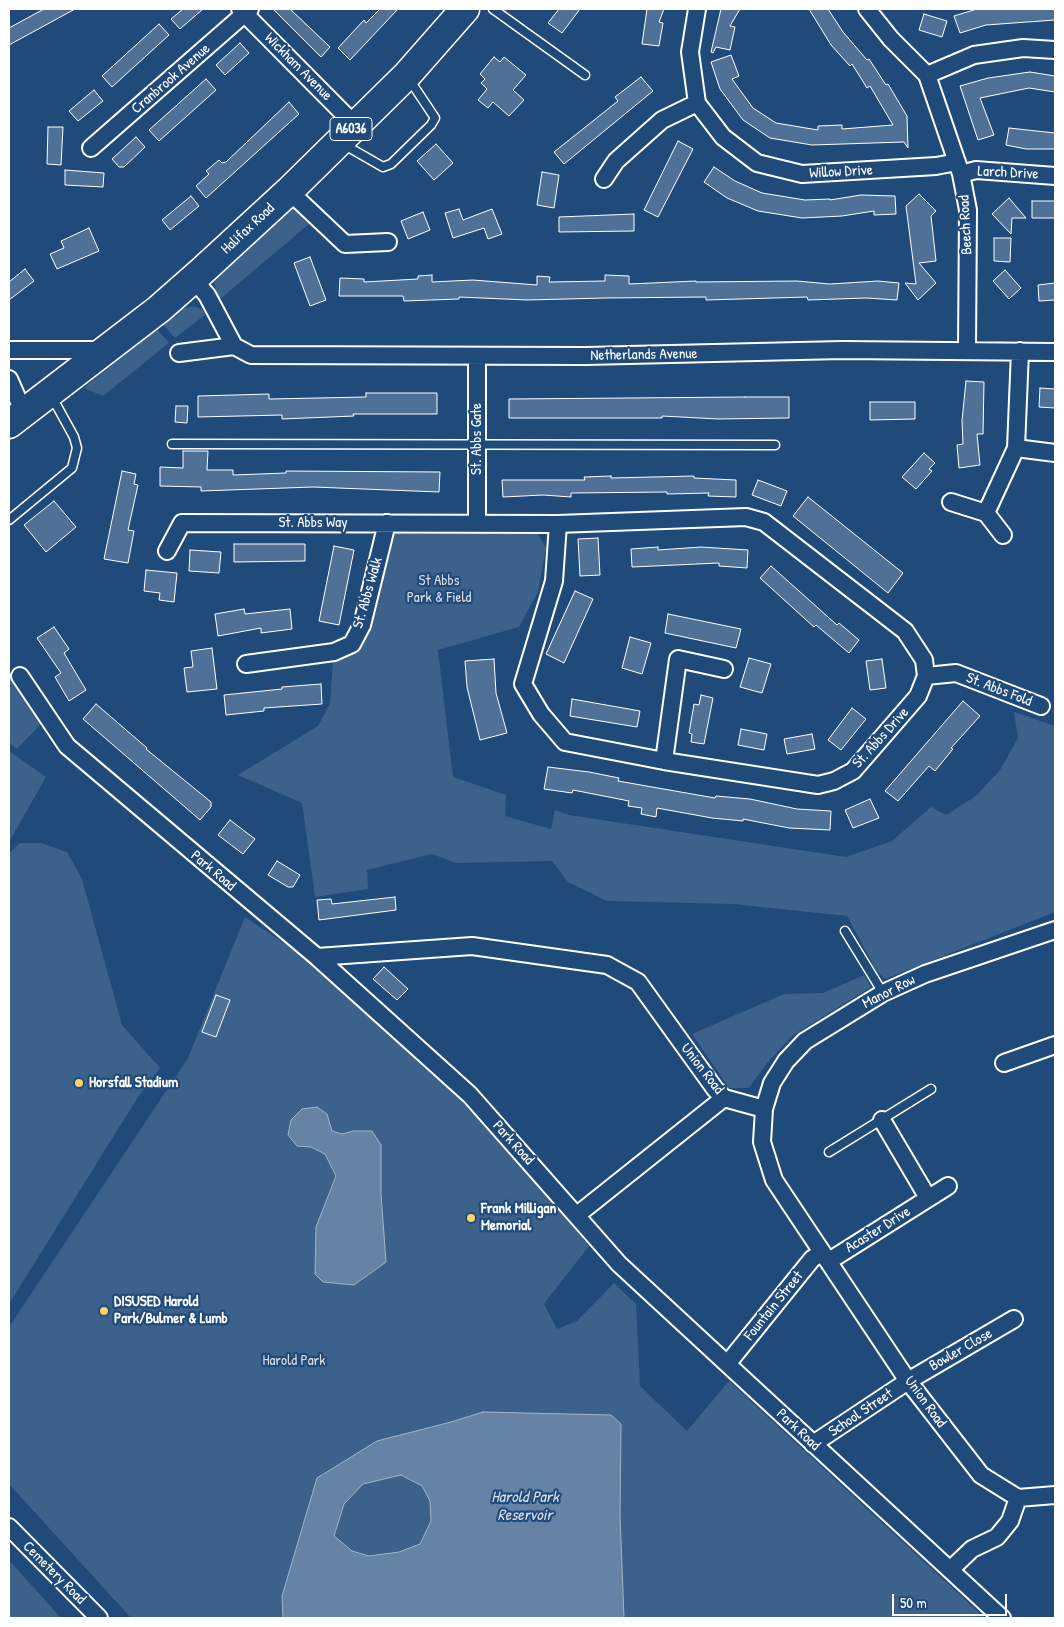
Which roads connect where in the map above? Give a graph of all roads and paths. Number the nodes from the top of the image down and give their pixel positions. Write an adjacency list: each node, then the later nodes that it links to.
1 (465, 9): 7 (highway, Halifax Road / A6036)
2 (493, 9): 8 (lane)
3 (697, 9): 10 (street, Willow Drive)
4 (867, 9): 9 (street, Beech Road)
5 (245, 10): 11 (street, Wickham Avenue); 12 (street, Cranbrook Avenue)
6 (1055, 50): 9 (street)
7 (407, 75): 11 (highway, Halifax Road / A6036); 11 (lane)
8 (585, 75)
9 (927, 75): 13 (street, Beech Road)
10 (697, 103): 13 (street, Willow Drive); 15 (street)
11 (347, 133): 16 (highway, Halifax Road / A6036)
12 (91, 148)
13 (959, 168): 14 (street, Larch Drive); 22 (street, Beech Road)
14 (1055, 176)
15 (604, 179)
16 (289, 191): 17 (street); 18 (highway, Halifax Road / A6036)
17 (388, 242)
18 (193, 280): 19 (street); 21 (highway, Halifax Road / A6036)
19 (234, 346): 25 (street, Netherlands Avenue); 26 (street, Netherlands Avenue)
20 (9, 350): 21 (street)
21 (106, 350): 28 (highway, Halifax Road / A6036)
22 (967, 350): 23 (street, Netherlands Avenue); 26 (street, Netherlands Avenue)
23 (1020, 351): 24 (street, Netherlands Avenue); 33 (street)
24 (1055, 352)
25 (179, 353)
26 (477, 356): 31 (street, St. Abbs Gate)
27 (9, 379): 29 (street)
28 (50, 393): 29 (highway, Halifax Road / A6036); 37 (lane)
29 (16, 419)
30 (172, 444): 31 (lane)
31 (477, 445): 32 (lane); 39 (street, St. Abbs Gate)
32 (776, 445)
33 (1016, 448): 34 (street); 36 (street)
34 (1055, 453)
35 (951, 502): 36 (street)
36 (986, 513): 41 (street)
37 (9, 520)
38 (387, 523): 39 (street, St. Abbs Way); 42 (street, St. Abbs Way); 43 (street, St. Abbs Walk)
39 (477, 523): 40 (street)
40 (558, 524): 46 (street); 48 (street, St. Abbs Drive)
41 (1003, 535)
42 (167, 551)
43 (246, 664)
44 (724, 669): 48 (street)
45 (20, 676): 51 (street, Park Road)
46 (926, 676): 47 (street, St. Abbs Fold); 48 (street, St. Abbs Drive)
47 (1041, 706)
48 (664, 761)
49 (1055, 930): 52 (street, Manor Row)
50 (845, 931): 52 (lane)
51 (316, 957): 56 (street, Union Road); 62 (street, Park Road)
52 (883, 993): 57 (street, Manor Row)
53 (1055, 1045): 54 (street)
54 (1004, 1063)
55 (931, 1090): 58 (lane)
56 (724, 1098): 57 (street, Union Road); 62 (street)
57 (764, 1108): 63 (street, Union Road)
58 (882, 1120): 59 (lane); 61 (street)
59 (830, 1152)
60 (948, 1186): 61 (street, Acaster Drive)
61 (928, 1198): 63 (street, Acaster Drive)
62 (577, 1215): 65 (street, Park Road)
63 (825, 1256): 65 (street, Fountain Street); 66 (street, Union Road)
64 (1014, 1319): 66 (street, Bowler Close)
65 (728, 1363): 67 (street, Park Road)
66 (908, 1381): 67 (street, School Street); 69 (street, Union Road)
67 (813, 1444): 71 (street, Park Road)
68 (1055, 1495): 69 (street)
69 (1018, 1498): 71 (street)
70 (9, 1527): 72 (street, Cemetery Road)
71 (950, 1570): 73 (street, Park Road)
72 (99, 1618)
73 (1002, 1618)

